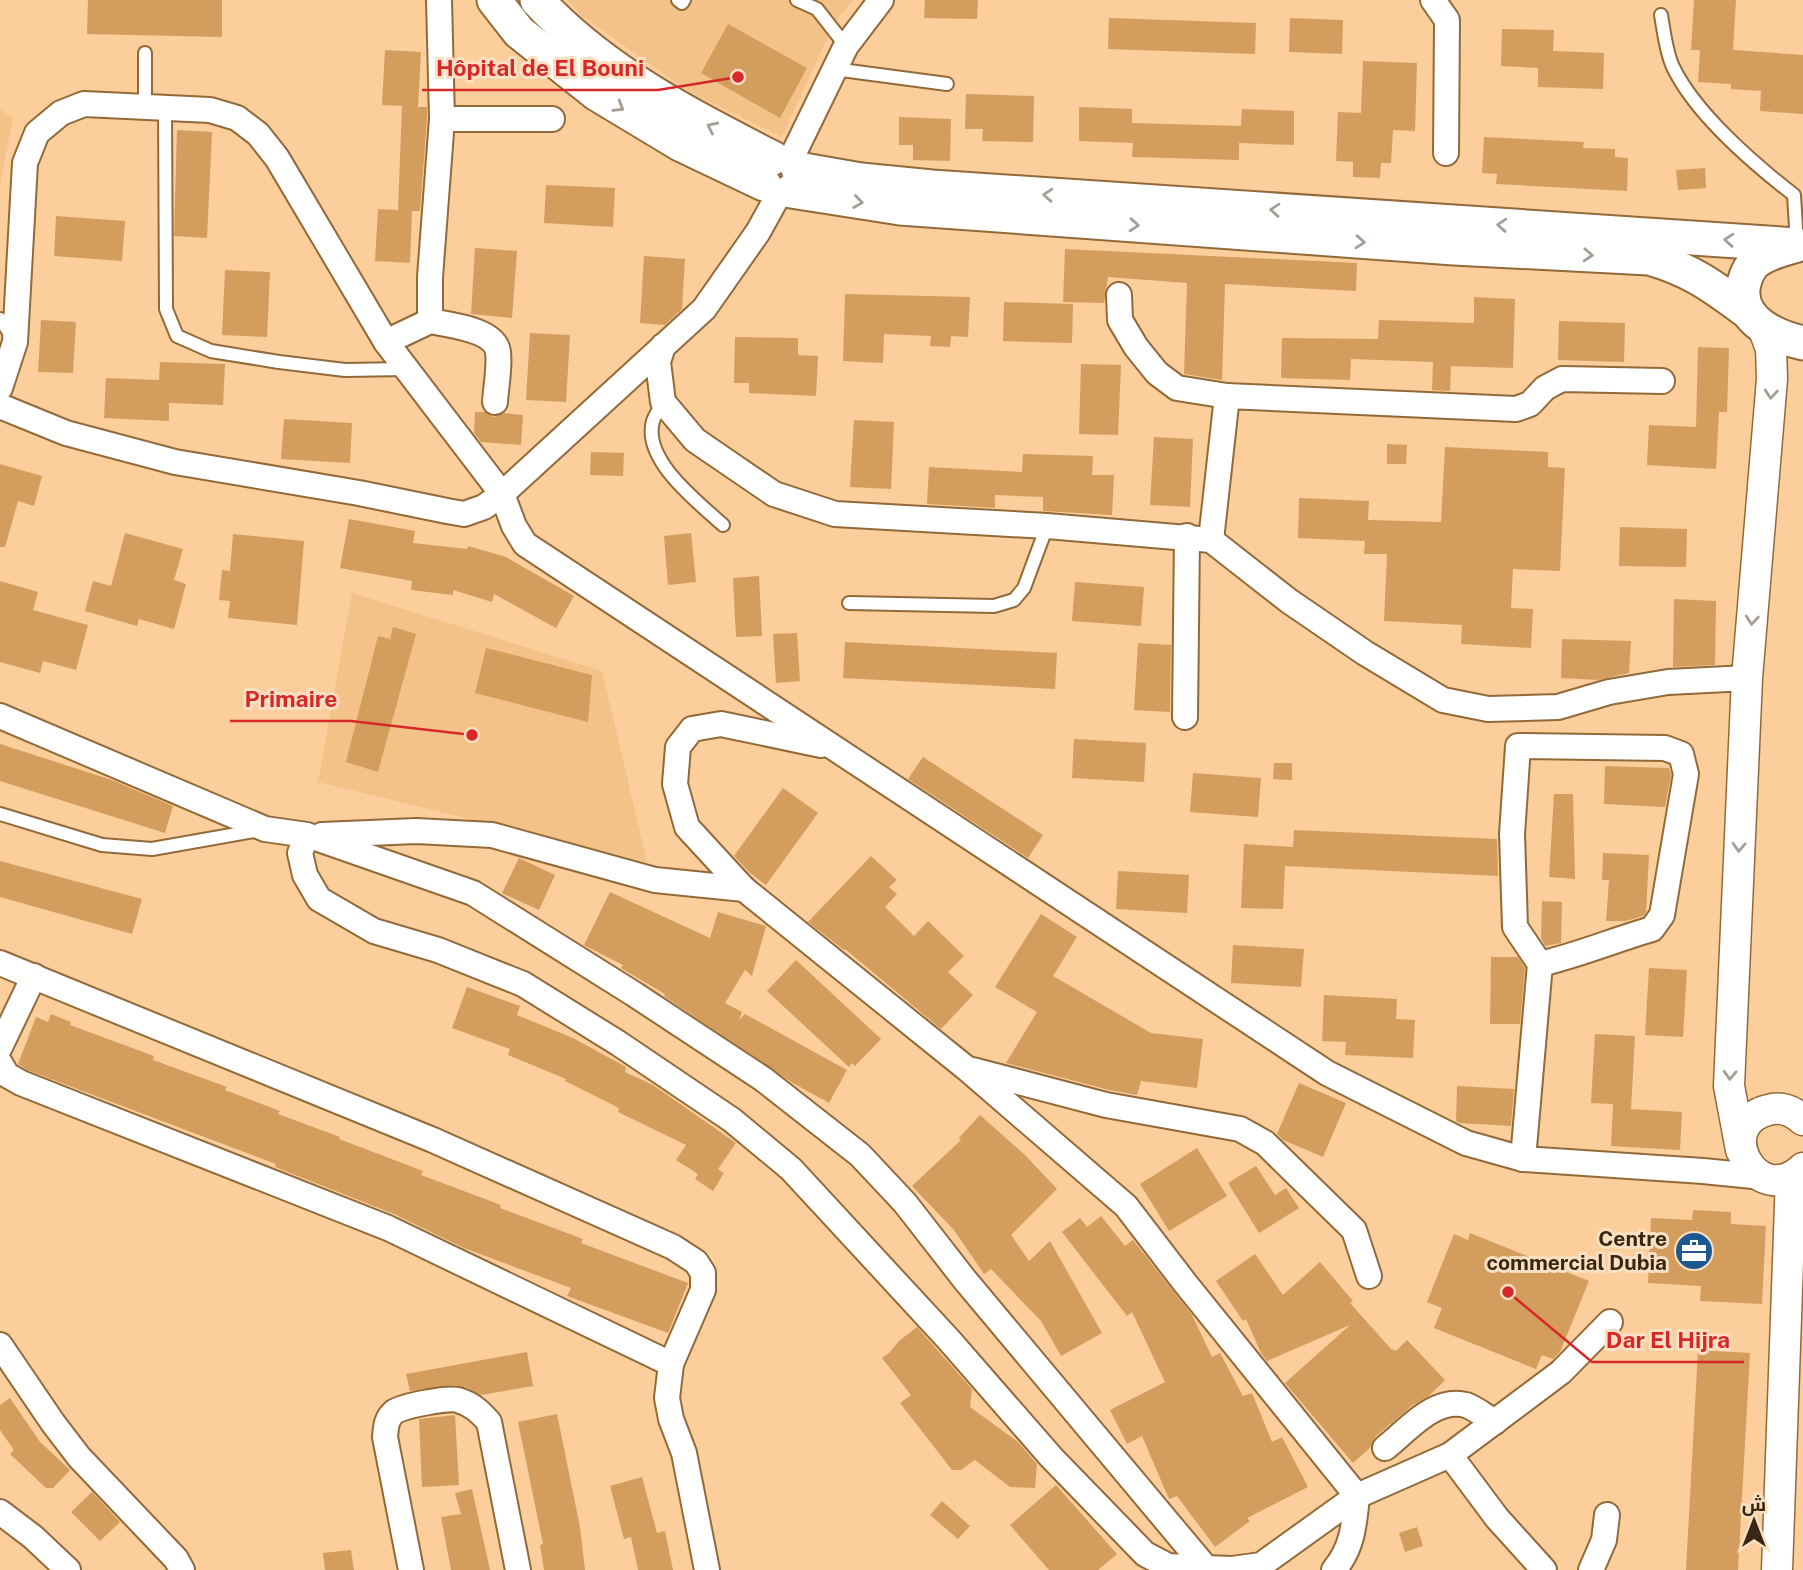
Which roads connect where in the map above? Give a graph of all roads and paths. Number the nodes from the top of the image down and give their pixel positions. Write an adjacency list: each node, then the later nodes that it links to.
1 (439, 0): 15 (street)
2 (494, 0): 18 (main road, one-way to 18)
3 (537, 0): 18 (main road, one-way to 3)
4 (678, 0): 5 (lane)
5 (684, 0)
6 (797, 0): 10 (lane)
7 (881, 0): 10 (street)
8 (1433, 0): 17 (street)
9 (1661, 15): 19 (lane)
10 (846, 46): 12 (street)
11 (145, 53): 14 (lane)
12 (834, 69): 13 (lane); 18 (street)
13 (947, 83)
14 (155, 107): 25 (street); 26 (street); 29 (lane)
15 (442, 119): 16 (street); 24 (street)
16 (552, 119)
17 (1446, 153)
18 (783, 176): 20 (main road, one-way to 18); 23 (main road, one-way to 23); 28 (street)
19 (1799, 195): 20 (lane)
20 (1800, 245): 23 (main road)
21 (1119, 295): 33 (street)
22 (0, 319): 25 (lane)
23 (1754, 319): 27 (main road); 42 (street, one-way to 42)
24 (430, 321): 26 (street); 35 (street)
25 (15, 342): 31 (street)
26 (386, 342): 29 (street)
27 (1803, 343)
28 (663, 346): 32 (street); 34 (street)
29 (407, 369): 37 (street)
30 (1662, 381): 33 (street)
31 (0, 388)
32 (614, 390): 34 (street); 37 (street)
33 (1227, 396): 40 (street)
34 (663, 401): 38 (lane); 39 (street)
35 (495, 402)
36 (0, 406): 37 (street)
37 (502, 494): 45 (street)
38 (723, 525)
39 (1047, 526): 40 (street); 41 (lane)
40 (1199, 538): 42 (street); 44 (street)
41 (849, 603)
42 (1746, 678): 57 (street, one-way to 57)
43 (0, 716): 47 (street)
44 (1185, 718)
45 (838, 749): 49 (street); 58 (street)
46 (0, 814): 47 (lane)
47 (265, 829): 48 (street)
48 (307, 835): 49 (street); 71 (street); 71 (street)
49 (744, 889): 55 (street)
50 (0, 963): 52 (street)
51 (1540, 964): 51 (street); 58 (street)
52 (34, 976): 53 (street); 63 (street)
53 (0, 1046)
54 (0, 1063): 63 (street)
55 (966, 1068): 60 (street); 67 (street)
56 (1803, 1120): 57 (street)
57 (1741, 1150): 59 (street)
58 (1523, 1159): 59 (street)
59 (1789, 1175): 80 (street); 81 (street)
60 (1369, 1276)
61 (1610, 1322): 64 (street)
62 (0, 1345): 73 (street)
63 (671, 1364): 76 (street)
64 (1495, 1422): 65 (street); 66 (street)
65 (1385, 1448)
66 (1450, 1455): 67 (street); 78 (street)
67 (1356, 1496): 70 (street); 77 (street)
68 (0, 1512): 72 (street)
69 (1607, 1515): 79 (street)
70 (1260, 1568): 71 (street)
71 (1206, 1569)
72 (68, 1570)
73 (182, 1570)
74 (411, 1570): 75 (street)
75 (518, 1570)
76 (707, 1570)
77 (1335, 1570)
78 (1545, 1570)
79 (1591, 1570)
80 (1759, 1570)
81 (1777, 1570)

